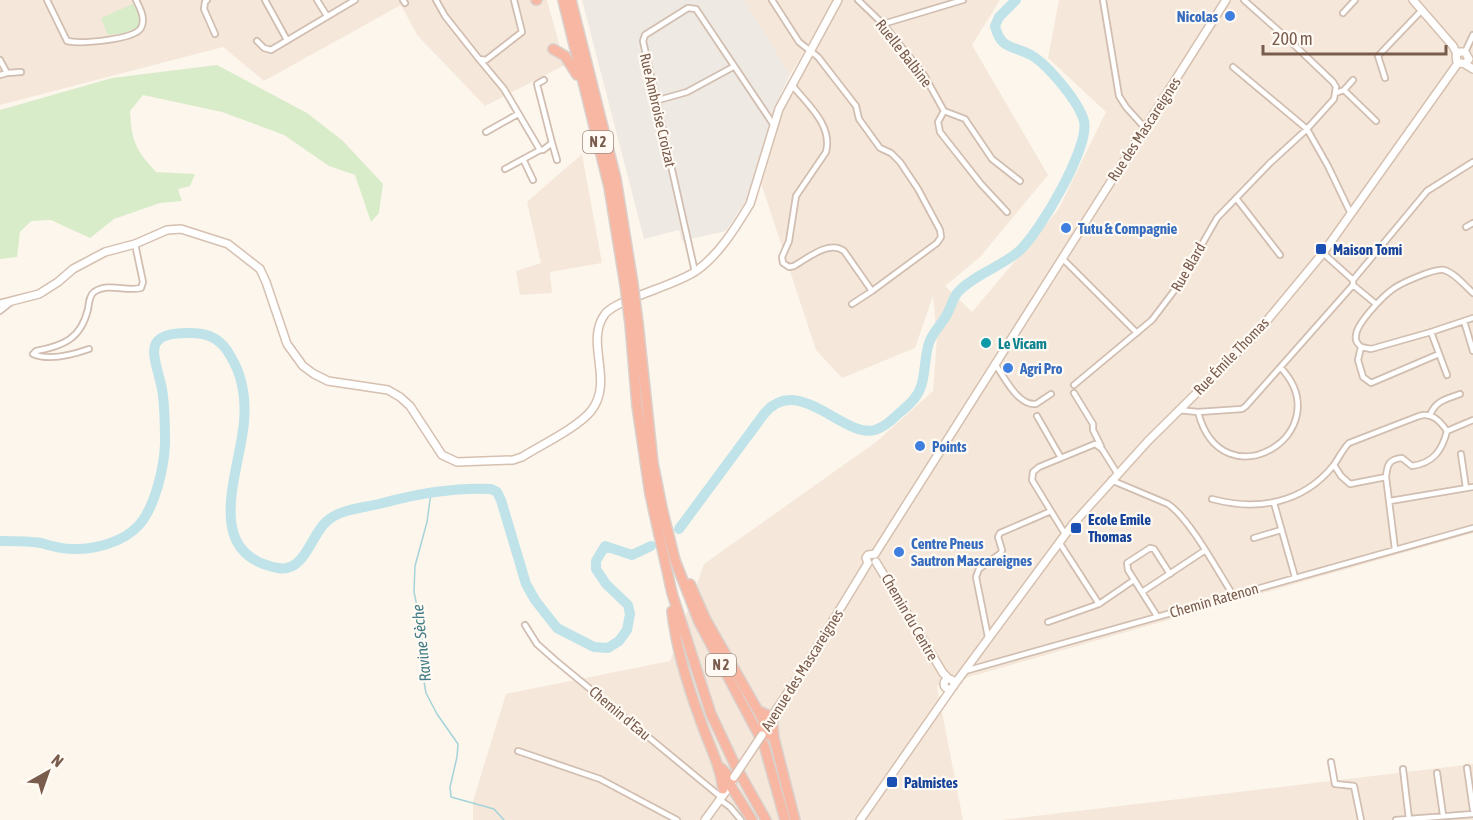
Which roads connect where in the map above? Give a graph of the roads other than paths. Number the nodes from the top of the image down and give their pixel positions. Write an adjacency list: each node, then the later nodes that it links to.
1 (47, 0): 2 (street)
2 (136, 0)
3 (207, 0): 24 (street)
4 (265, 0): 26 (street)
5 (317, 0): 22 (street)
6 (436, 0): 31 (street)
7 (514, 0): 31 (street)
8 (562, 0): 44 (highway, N 2)
9 (571, 0): 73 (highway, N 2)
10 (772, 0): 29 (street)
11 (838, 0): 29 (street)
12 (858, 0): 23 (street, Ruelle Balbine)
13 (963, 0): 23 (street)
14 (1103, 0): 51 (street)
15 (1226, 0): 51 (street, Rue des Mascareignes)
16 (1244, 0): 45 (street)
17 (1355, 0): 21 (street)
18 (1413, 0): 20 (street)
19 (352, 1): 22 (street)
20 (1422, 10): 30 (street); 39 (street)
21 (1343, 13)
22 (327, 16): 26 (street)
23 (883, 24): 47 (street, Ruelle Balbine)
24 (215, 34)
25 (1473, 35): 30 (street)
26 (287, 40): 27 (street)
27 (257, 41)
28 (553, 49): 44 (highway)
29 (811, 50): 42 (street); 74 (street)
30 (1461, 52): 33 (street); 33 (street)
31 (479, 59): 48 (street)
32 (0, 60): 37 (street)
33 (1467, 65): 64 (street, Rue Émile Thomas)
34 (733, 67): 46 (street); 46 (street, Rue Ambroise Croizat); 50 (street, Rue Ambroise Croizat)
35 (1233, 67): 52 (street)
36 (21, 72): 37 (street)
37 (7, 73): 38 (street)
38 (0, 75)
39 (1385, 78)
40 (544, 80): 54 (street)
41 (1353, 80): 43 (street)
42 (792, 85): 50 (street); 74 (street)
43 (1344, 90): 45 (street); 49 (street)
44 (585, 91): 73 (highway, N 2)
45 (1336, 93): 52 (street, Rue Blard)
46 (655, 101): 71 (street, Rue Ambroise Croizat)
47 (944, 111): 61 (street); 63 (street, Ruelle Balbine)
48 (518, 114): 53 (street); 55 (street)
49 (1376, 121)
50 (773, 124): 71 (street)
51 (1145, 128): 70 (street, Rue des Mascareignes)
52 (1307, 129): 62 (street, Rue Blard); 64 (street)
53 (486, 132)
54 (552, 143): 55 (street); 57 (street)
55 (540, 150): 56 (street)
56 (523, 159): 59 (street); 60 (street)
57 (557, 160)
58 (1473, 162): 72 (street)
59 (505, 168)
60 (533, 180)
61 (1020, 181)
62 (1236, 198): 69 (street); 85 (street, Rue Blard)
63 (1007, 212)
64 (1351, 214): 68 (street, Rue Émile Thomas)
65 (1473, 223): 66 (street)
66 (1466, 227)
67 (135, 244): 71 (street); 76 (street); 88 (street)
68 (1323, 253): 72 (street); 98 (street, Rue Émile Thomas)
69 (1280, 255)
70 (1062, 258): 85 (street); 91 (street)
71 (695, 272)
72 (1353, 283): 79 (street); 92 (street)
73 (629, 284): 83 (highway, N 2, bridge)
74 (872, 291): 78 (street)
75 (1473, 293): 79 (street)
76 (13, 301): 77 (street); 80 (street)
77 (0, 304)
78 (852, 304)
79 (1376, 304): 87 (street)
80 (0, 311)
81 (1473, 318): 82 (street)
82 (1464, 321): 84 (street); 86 (street)
83 (634, 324): 116 (highway, N 2); 130 (highway, N 2)
84 (1431, 332): 87 (street); 90 (street)
85 (1137, 333): 94 (street, Rue Blard)
86 (1472, 343): 89 (street)
87 (1361, 347): 90 (street)
88 (89, 349)
89 (1473, 351)
90 (1439, 354): 93 (street)
91 (996, 364): 96 (street); 125 (street)
92 (1281, 368): 99 (street); 99 (street)
93 (1447, 375)
94 (1074, 385)
95 (1074, 393): 104 (street)
96 (1051, 394)
97 (1460, 394): 100 (street)
98 (1178, 410): 99 (street); 108 (street, Rue Émile Thomas)
99 (1198, 412)
100 (1430, 415): 103 (street); 107 (street)
101 (1038, 416): 106 (street)
102 (1473, 420): 103 (street)
103 (1447, 431): 109 (street)
104 (1102, 448): 106 (street); 108 (street)
105 (1461, 454): 112 (street)
106 (1061, 458): 117 (street)
107 (1334, 465): 109 (street); 115 (street)
108 (1117, 473): 110 (street, Rue Émile Thomas)
109 (1386, 477): 114 (street)
110 (1111, 480): 120 (street, Rue Émile Thomas); 124 (street)
111 (1473, 487): 112 (street)
112 (1466, 488): 114 (street)
113 (1212, 499): 115 (street)
114 (1390, 501): 123 (street)
115 (1274, 503): 119 (street)
116 (662, 508): 139 (highway); 157 (highway, N 2)
117 (1051, 511): 120 (street); 136 (street)
118 (1473, 528): 123 (street, Chemin Ratenon)
119 (1281, 530): 121 (street); 127 (street)
120 (1065, 534): 122 (street, Rue Émile Thomas)
121 (1254, 538)
122 (1059, 542): 132 (street); 136 (street, Rue Émile Thomas)
123 (1395, 549): 127 (street, Chemin Ratenon)
124 (1204, 551): 126 (street); 131 (street)
125 (872, 563): 138 (street, Chemin du Centre); 140 (street, Avenue des Mascareignes)
126 (1170, 574): 128 (street); 129 (street)
127 (1295, 578): 131 (street, Chemin Ratenon)
128 (1134, 580): 129 (street); 132 (street)
129 (1142, 592): 133 (street)
130 (672, 593): 148 (highway); 156 (highway, N 2)
131 (1233, 595): 133 (street, Chemin Ratenon)
132 (1099, 604): 134 (street)
133 (1157, 616): 137 (street, Chemin Ratenon)
134 (1048, 622)
135 (525, 625): 148 (street, Chemin d'Eau)
136 (988, 637): 137 (street, Rue Émile Thomas)
137 (963, 671): 138 (street)
138 (950, 683): 159 (street)
139 (757, 709): 140 (highway); 141 (highway)
140 (772, 717): 141 (street, Avenue des Mascareignes); 142 (highway)
141 (763, 733): 142 (highway); 148 (street, Avenue des Mascareignes, bridge)
142 (774, 738): 158 (highway)
143 (518, 751): 152 (street)
144 (1331, 762): 160 (street)
145 (1467, 768): 149 (street)
146 (1403, 769): 151 (street)
147 (1437, 773): 150 (street)
148 (725, 790): 153 (street, Avenue des Mascareignes); 154 (street, Chemin d'Eau); 155 (highway)
149 (1473, 812): 150 (street)
150 (1439, 817): 151 (street)
151 (1409, 819): 161 (street)
152 (676, 820)
153 (705, 820)
154 (741, 820)
155 (752, 820)
156 (766, 820)
157 (785, 820)
158 (795, 820)
159 (860, 820)
160 (1361, 820)
161 (1396, 820)

